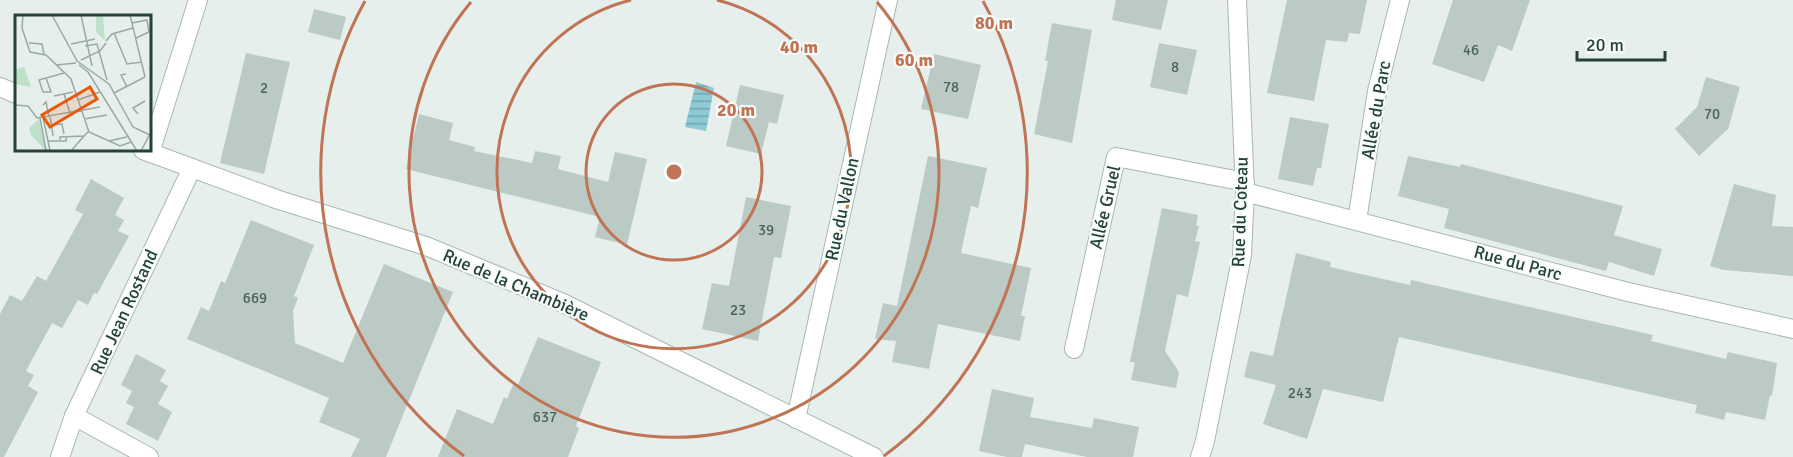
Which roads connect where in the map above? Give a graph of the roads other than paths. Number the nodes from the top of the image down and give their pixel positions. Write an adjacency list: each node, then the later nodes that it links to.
1 (198, 0): 7 (street)
2 (888, 0): 15 (street, Rue du Vallon)
3 (1237, 0): 10 (street, Rue du Coteau)
4 (1400, 0): 11 (street, Allée du Parc)
5 (0, 87): 6 (street)
6 (15, 94)
7 (152, 137)
8 (147, 152): 9 (street, Rue de la Chambière)
9 (192, 168): 14 (street, Rue Jean Rostand); 15 (street, Rue de la Chambière)
10 (1245, 187): 11 (street, Rue du Parc); 13 (street, Allée Gruel); 19 (street, Rue du Coteau)
11 (1358, 221): 12 (street, Rue du Parc)
12 (1793, 329)
13 (1074, 349)
14 (74, 416): 16 (street, Rue Jean Rostand); 17 (street)
15 (796, 419): 18 (street, Rue de la Chambière)
16 (60, 457)
17 (149, 457)
18 (874, 457)
19 (1200, 457)

